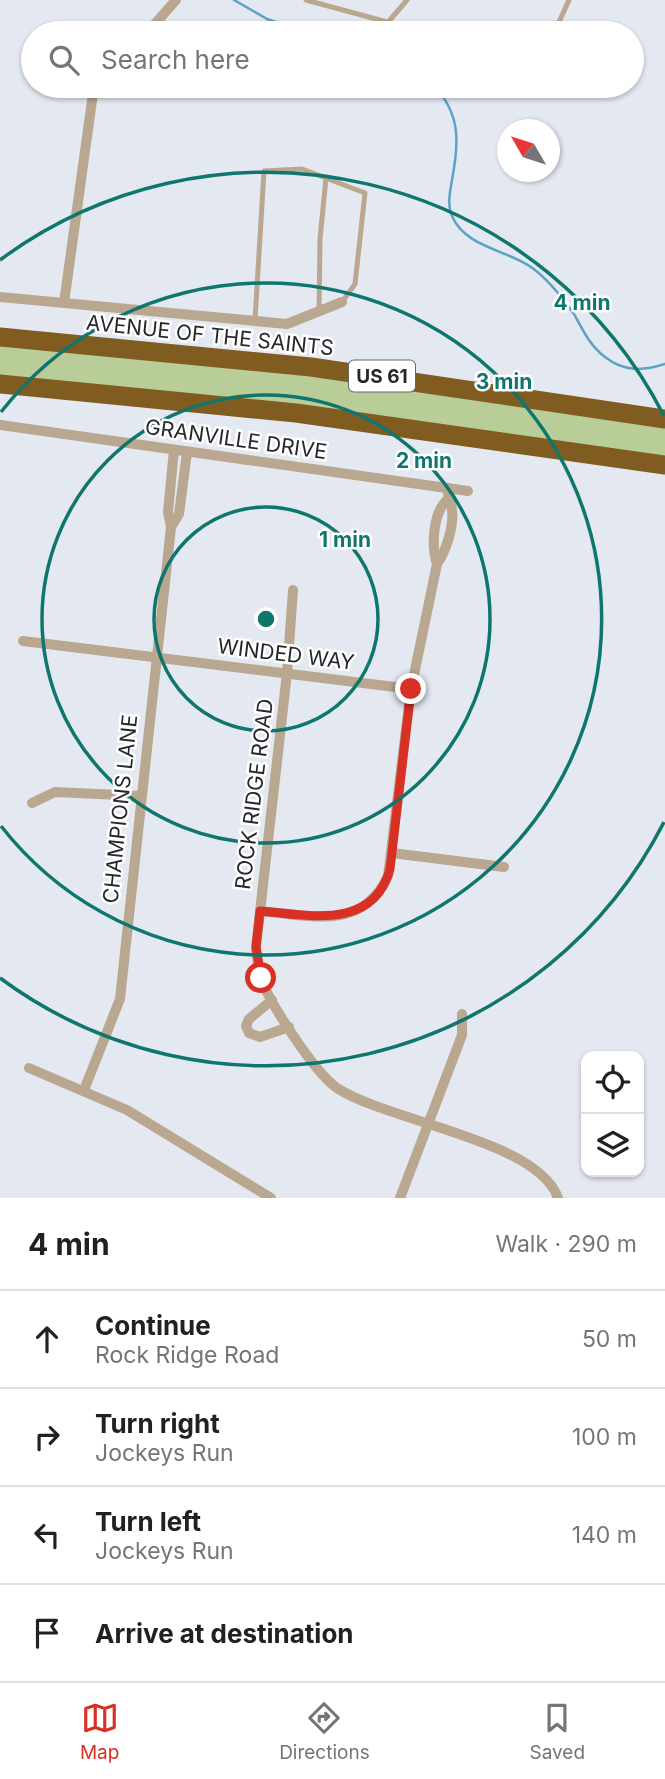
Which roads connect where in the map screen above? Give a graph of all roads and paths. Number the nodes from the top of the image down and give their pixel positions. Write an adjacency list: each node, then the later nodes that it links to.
1 (176, 0): 5 (street)
2 (306, 0): 6 (lane)
3 (407, 0): 7 (lane)
4 (569, 0): 8 (lane)
5 (158, 21)
6 (386, 21)
7 (391, 21)
8 (559, 21)
9 (92, 98): 13 (street)
10 (326, 178): 12 (lane); 14 (lane); 15 (lane)
11 (0, 297): 13 (street)
12 (342, 302): 14 (street)
13 (64, 303): 15 (street)
14 (319, 313): 15 (street)
15 (255, 321)
16 (0, 337): 18 (highway, AVENUE OF THE SAINTS / US 61)
17 (0, 384): 22 (highway, US 61)
18 (665, 419)
19 (0, 425): 20 (street, GRANVILLE DRIVE)
20 (174, 450): 21 (street, GRANVILLE DRIVE); 25 (street, CHAMPIONS LANE)
21 (187, 452): 24 (street, GRANVILLE DRIVE); 25 (street, CHAMPIONS LANE)
22 (665, 465)
23 (468, 491): 24 (street, GRANVILLE DRIVE)
24 (448, 494): 30 (street)
25 (171, 527): 28 (street, CHAMPIONS LANE)
26 (293, 590): 29 (street, ROCK RIDGE ROAD)
27 (23, 641): 28 (street, WINDED WAY)
28 (156, 658): 29 (street, WINDED WAY); 31 (street, CHAMPIONS LANE)
29 (287, 673): 30 (street, WINDED WAY); 35 (street, ROCK RIDGE ROAD)
30 (411, 689): 33 (street)
31 (141, 796): 32 (street); 40 (street, CHAMPIONS LANE)
32 (32, 803)
33 (392, 853): 34 (street); 35 (street)
34 (505, 867)
35 (260, 911): 36 (street, ROCK RIDGE ROAD)
36 (272, 1000): 38 (street, ROCK RIDGE ROAD); 38 (street)
37 (462, 1014): 41 (street)
38 (289, 1027): 41 (street, ROCK RIDGE ROAD)
39 (29, 1068): 40 (street)
40 (84, 1090): 42 (street)
41 (427, 1125): 43 (street); 44 (street, ROCK RIDGE ROAD)
42 (271, 1198)
43 (400, 1198)
44 (558, 1198)

